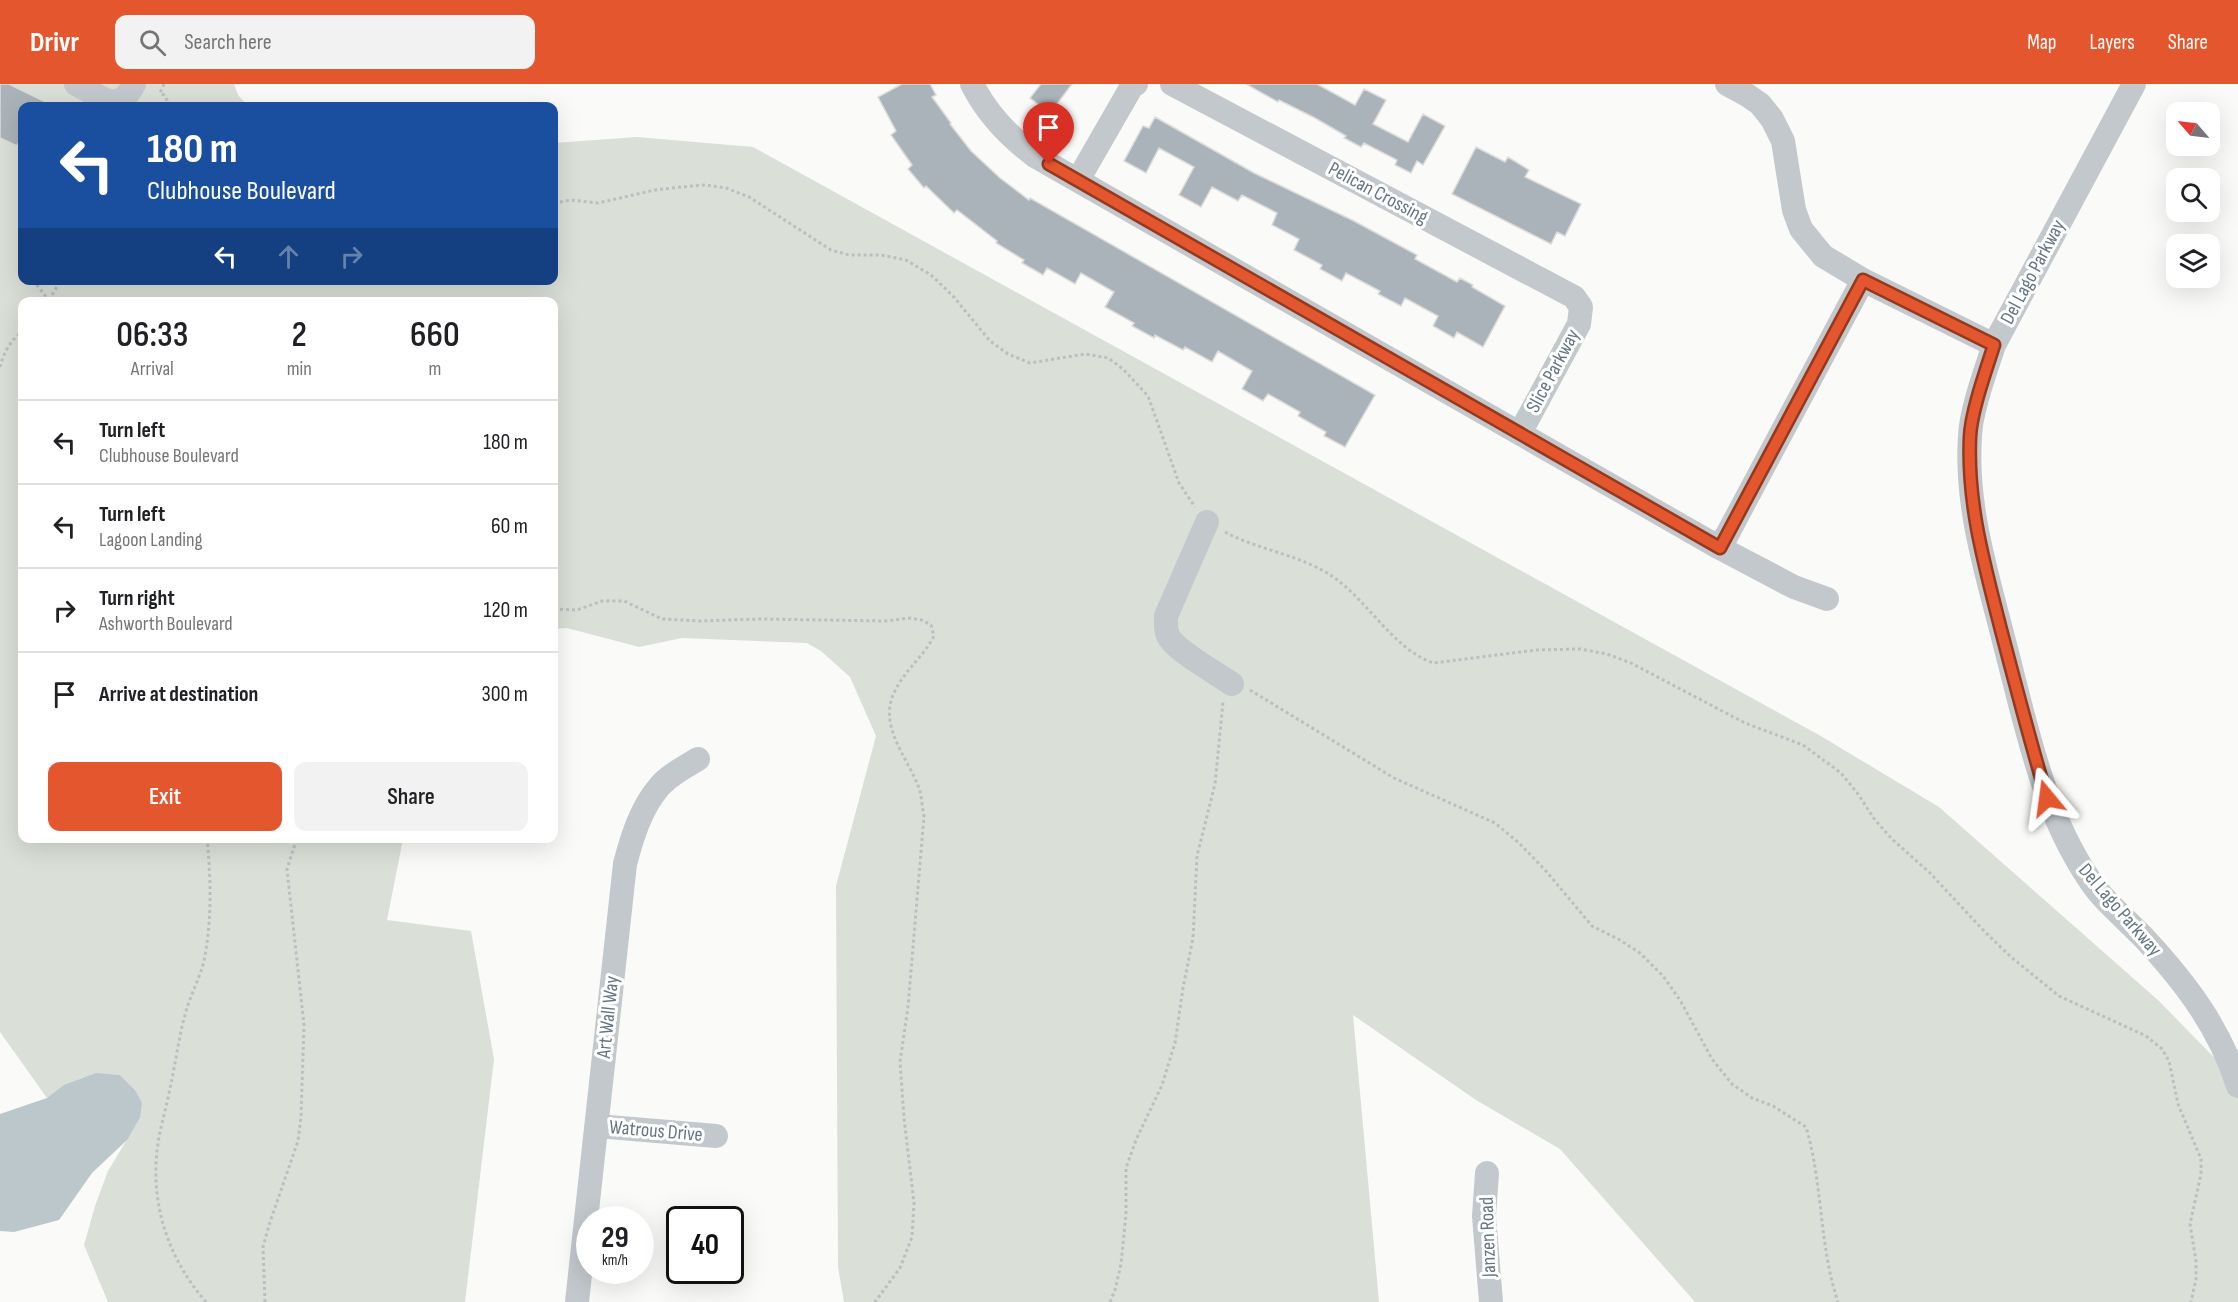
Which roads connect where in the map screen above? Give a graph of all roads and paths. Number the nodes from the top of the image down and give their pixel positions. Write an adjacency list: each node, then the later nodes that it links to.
1 (76, 84): 2 (street)
2 (134, 84)
3 (164, 84): 9 (path)
4 (972, 84): 10 (street)
5 (1136, 84): 10 (street)
6 (1172, 84): 15 (street, Pelican Crossing)
7 (1728, 84): 12 (street)
8 (2134, 84): 17 (street, Del Lago Parkway)
9 (168, 102)
10 (1078, 180): 19 (street)
11 (558, 202): 20 (path)
12 (1863, 280): 17 (street); 21 (street)
13 (37, 285): 14 (path)
14 (46, 297)
15 (1581, 307): 19 (street, Slice Parkway)
16 (18, 335): 18 (path)
17 (1994, 345): 28 (street, Del Lago Parkway)
18 (0, 367)
19 (1520, 433): 21 (street)
20 (1207, 522): 24 (street); 39 (path)
21 (1720, 548): 22 (street)
22 (1827, 600)
23 (558, 609): 35 (path)
24 (1232, 684): 36 (path); 38 (path)
25 (698, 759): 29 (street, Art Wall Way)
26 (207, 843): 32 (path)
27 (295, 843): 33 (path)
28 (2238, 1086)
29 (597, 1126): 30 (street, Watrous Drive); 34 (street, Art Wall Way)
30 (716, 1136)
31 (1487, 1173): 37 (street, Janzen Road)
32 (206, 1302)
33 (265, 1302)
34 (577, 1302)
35 (875, 1302)
36 (1110, 1302)
37 (1491, 1302)
38 (1838, 1302)
39 (2191, 1302)

